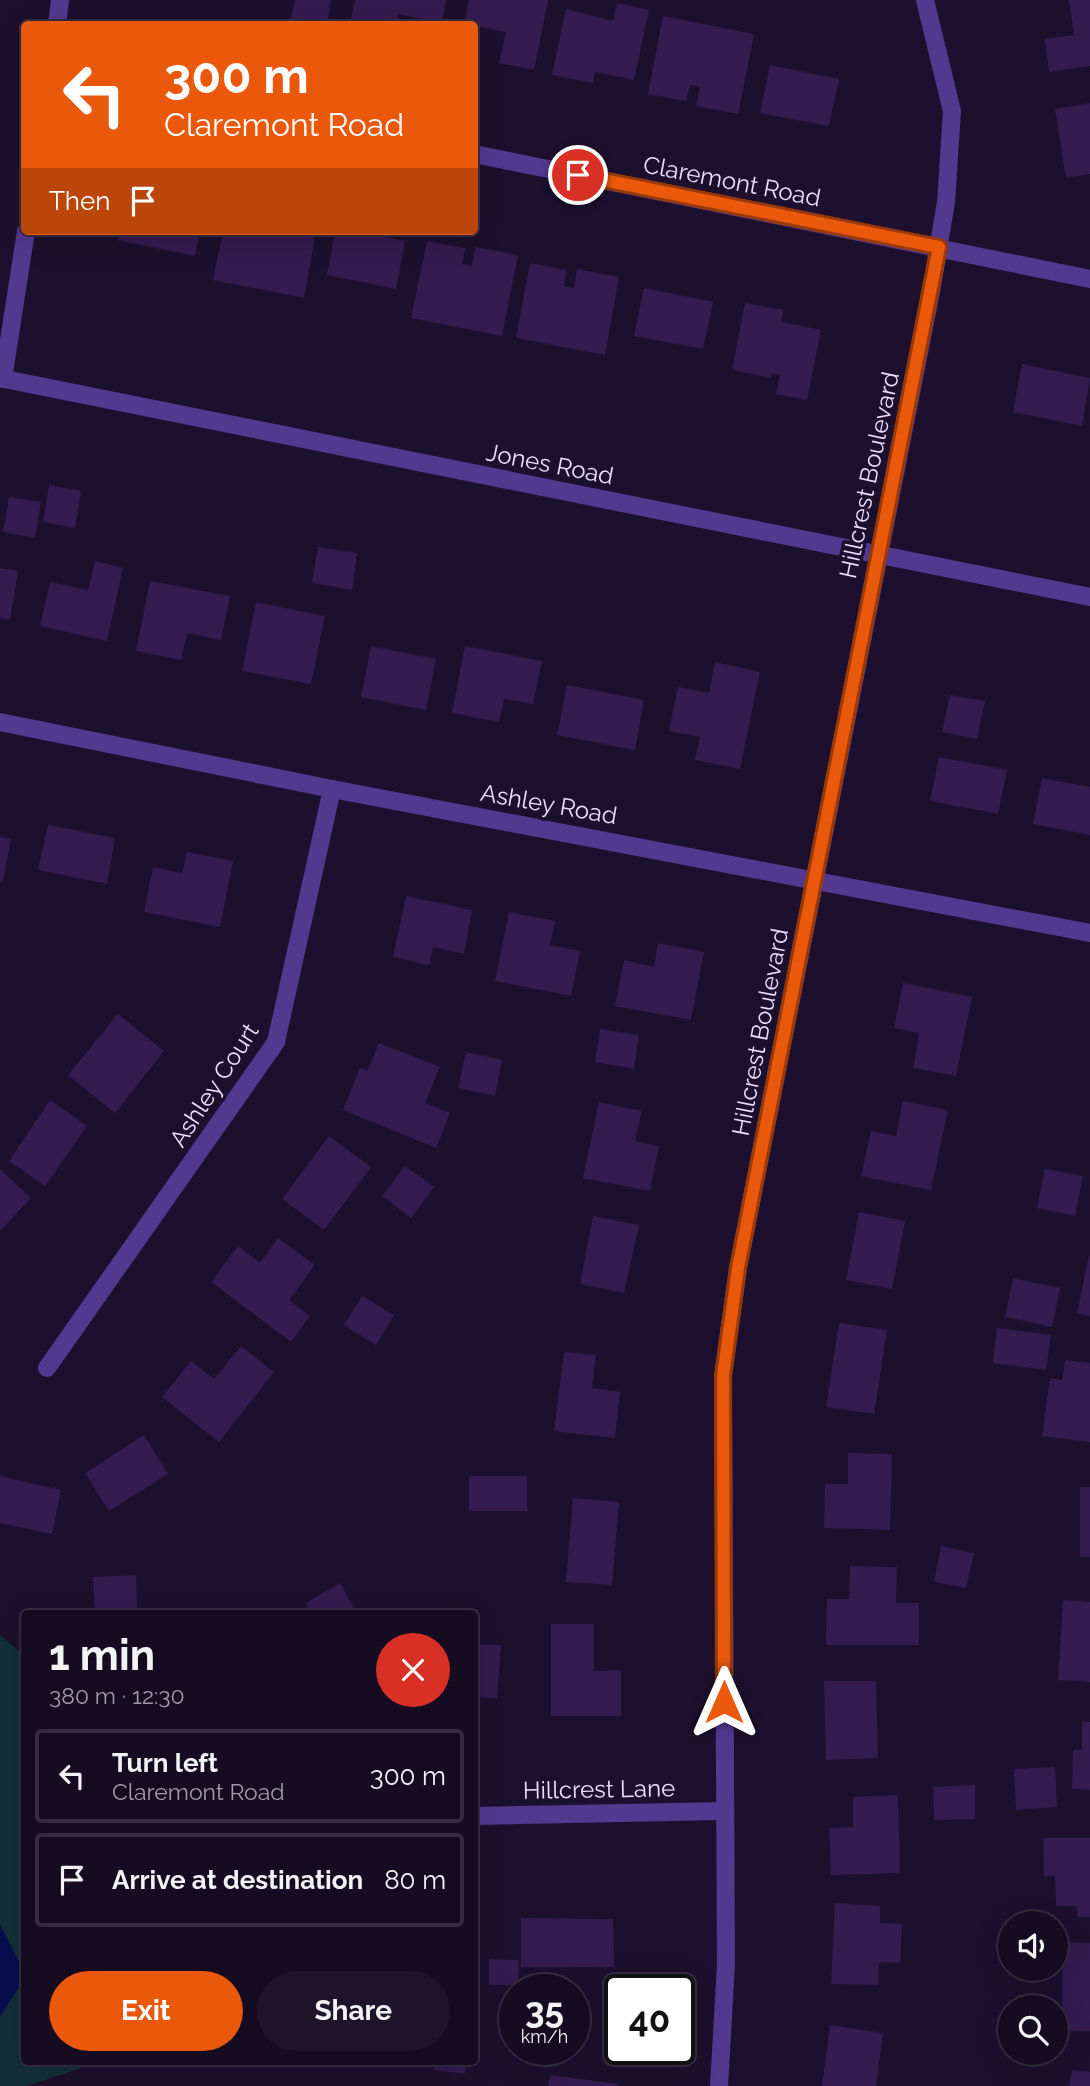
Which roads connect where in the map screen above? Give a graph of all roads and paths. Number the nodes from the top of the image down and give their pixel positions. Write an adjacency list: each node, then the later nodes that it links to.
1 (60, 0): 3 (street)
2 (925, 0): 6 (street, Hillcrest Boulevard)
3 (57, 21)
4 (478, 155): 6 (street, Claremont Road)
5 (25, 235): 8 (street)
6 (939, 247): 7 (street, Claremont Road); 9 (street, Hillcrest Boulevard)
7 (1090, 279)
8 (1, 378): 9 (street, Jones Road)
9 (877, 556): 10 (street, Jones Road); 13 (street, Hillcrest Boulevard)
10 (1090, 597)
11 (0, 722): 12 (street, Ashley Road)
12 (332, 789): 13 (street, Ashley Road); 15 (street, Ashley Court)
13 (816, 878): 14 (street, Ashley Road); 16 (street, Hillcrest Boulevard)
14 (1090, 933)
15 (47, 1368)
16 (724, 1811): 17 (street, Hillcrest Lane); 18 (street, Hillcrest Boulevard)
17 (478, 1816)
18 (719, 2086)

